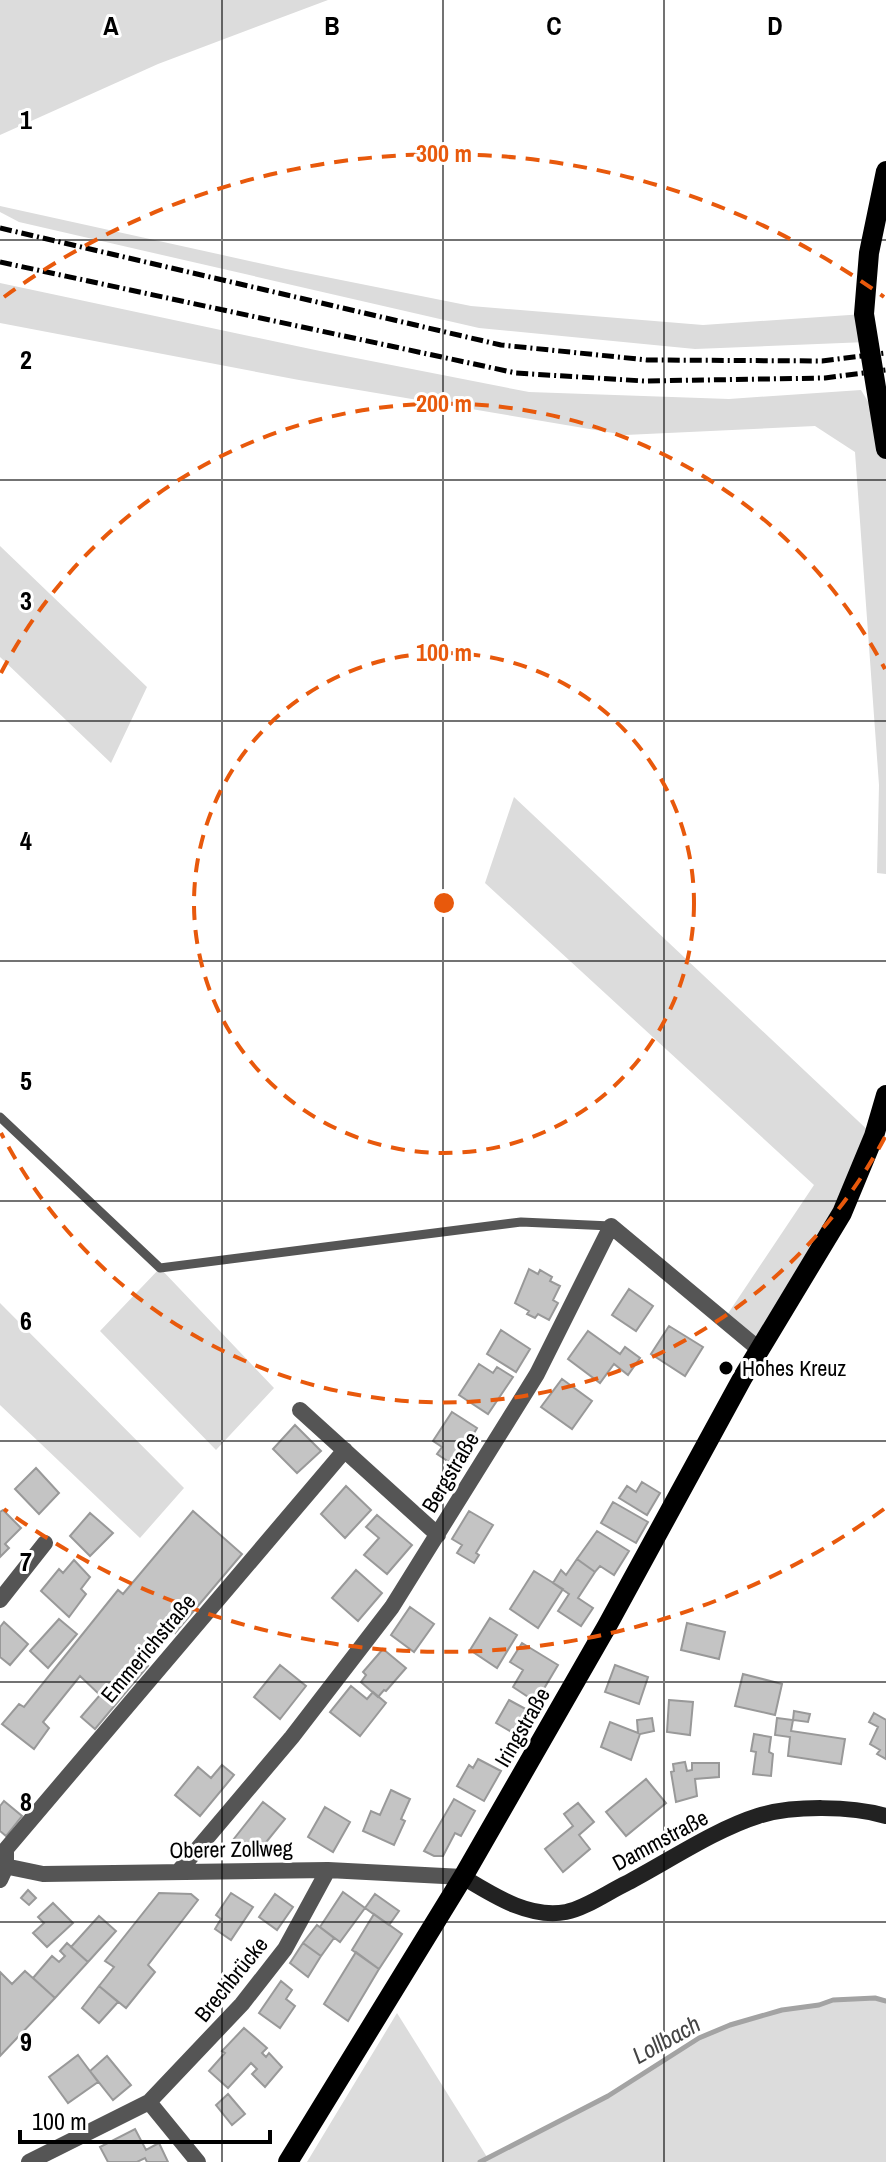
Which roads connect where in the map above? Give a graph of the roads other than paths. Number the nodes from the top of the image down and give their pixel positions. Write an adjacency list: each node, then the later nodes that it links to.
1 (886, 171): 2 (main road)
2 (886, 449)
3 (886, 1095): 6 (main road, Iringstraße)
4 (0, 1117): 5 (lane)
5 (611, 1226): 6 (street); 9 (street, Bergstraße)
6 (760, 1350): 16 (main road, Iringstraße)
7 (300, 1410): 8 (street)
8 (345, 1450): 9 (street); 14 (street, Emmerichstraße)
9 (438, 1535): 15 (street, Bergstraße)
10 (45, 1543): 11 (street)
11 (0, 1600)
12 (886, 1816): 16 (street, Dammstraße)
13 (328, 1870): 15 (street, Oberer Zollweg); 16 (street, Oberer Zollweg); 17 (street, Brechbrücke)
14 (2, 1871): 15 (street, Oberer Zollweg)
15 (178, 1872)
16 (463, 1877): 20 (main road, Iringstraße)
17 (149, 2102): 18 (street, Brechbrücke); 19 (street)
18 (29, 2162)
19 (198, 2162)
20 (288, 2162)

